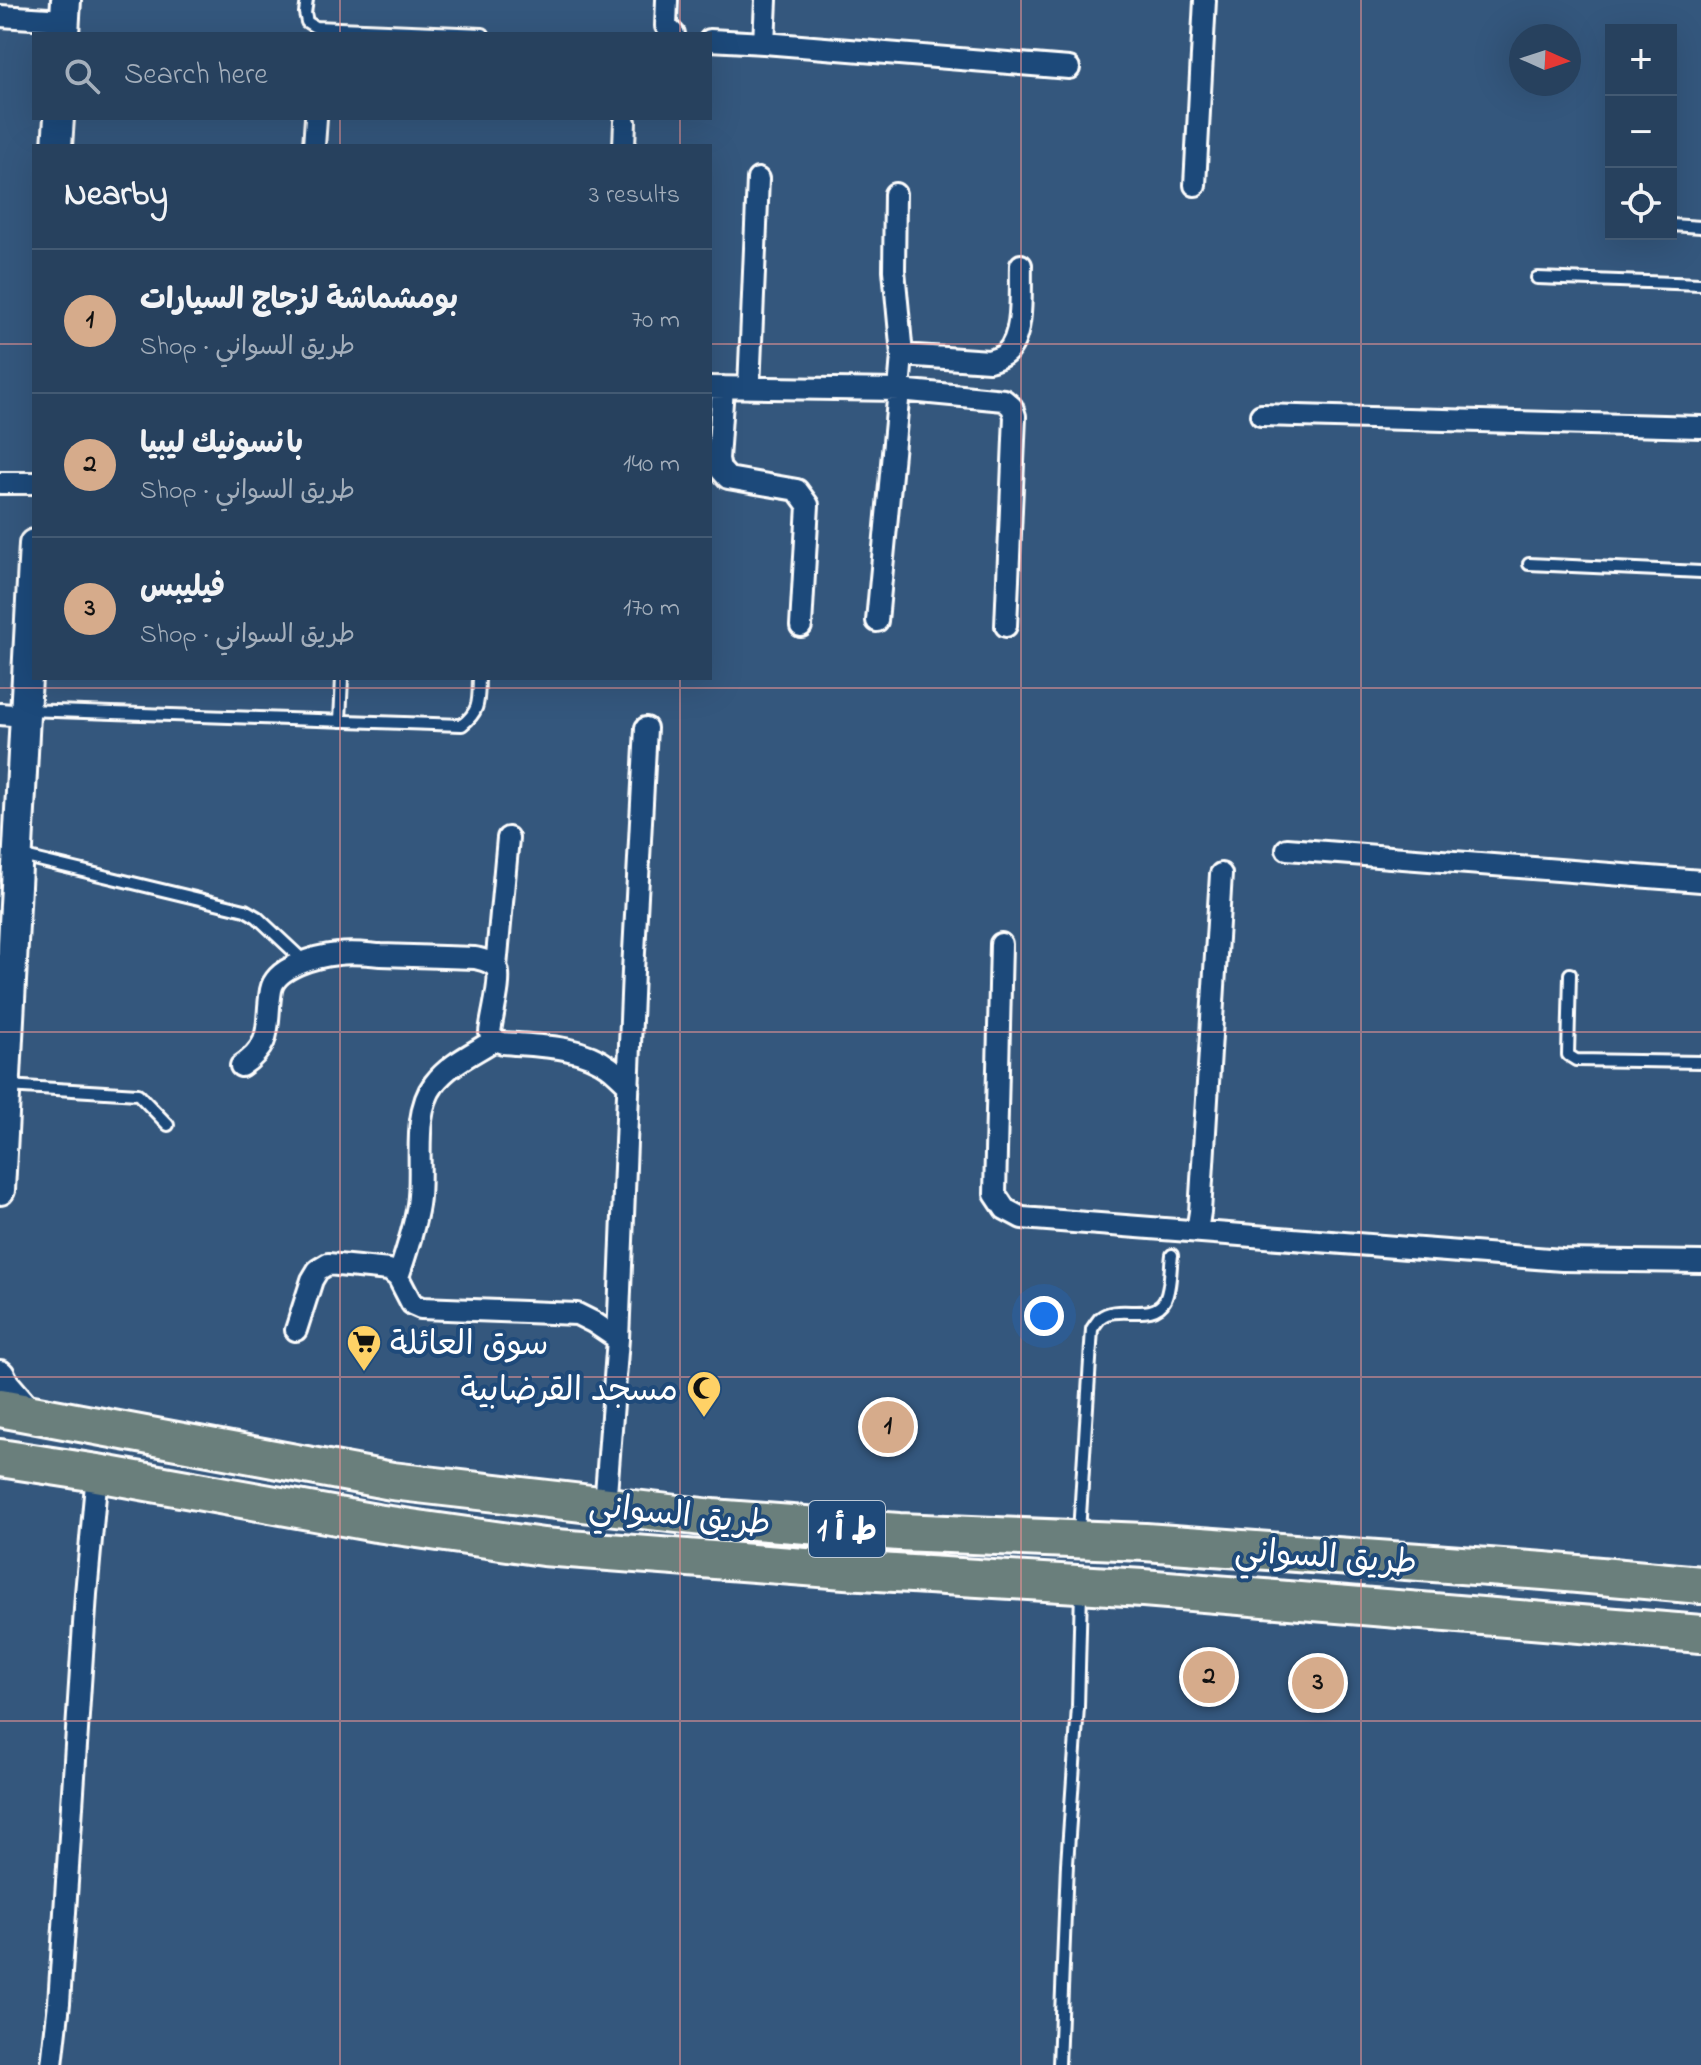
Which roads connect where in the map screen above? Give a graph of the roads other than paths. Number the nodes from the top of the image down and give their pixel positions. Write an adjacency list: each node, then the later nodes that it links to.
1 (307, 0): 7 (lane)
2 (667, 0): 8 (street)
3 (766, 0): 10 (street)
4 (1205, 0): 19 (street)
5 (0, 16): 6 (street)
6 (65, 18)
7 (435, 32)
8 (672, 32)
9 (712, 40): 10 (street)
10 (764, 43): 11 (street)
11 (1069, 68)
12 (59, 120): 15 (street)
13 (316, 120): 16 (street)
14 (625, 122): 17 (street)
15 (57, 144)
16 (314, 144)
17 (624, 144)
18 (758, 179): 28 (street)
19 (1195, 185)
20 (895, 194): 26 (street)
21 (1677, 225): 22 (lane)
22 (1701, 227)
23 (1021, 265): 26 (street)
24 (1537, 278): 25 (lane)
25 (1701, 284)
26 (902, 355): 29 (street)
27 (716, 387): 28 (street); 38 (street)
28 (749, 388): 29 (street)
29 (899, 390): 37 (street); 39 (street)
30 (1261, 415): 31 (street)
31 (1701, 427)
32 (0, 483): 33 (street)
33 (32, 483)
34 (32, 563): 42 (street)
35 (1529, 564): 36 (lane)
36 (1701, 572)
37 (877, 621)
38 (801, 626)
39 (1006, 626)
40 (342, 680): 43 (lane)
41 (479, 680): 43 (lane)
42 (16, 713): 43 (lane); 47 (street)
43 (340, 721)
44 (646, 728): 57 (street)
45 (508, 838): 52 (street)
46 (1287, 849): 49 (street)
47 (11, 862): 51 (lane); 58 (street)
48 (1221, 874): 61 (street)
49 (1701, 881)
50 (1001, 944): 61 (street)
51 (305, 962): 52 (street); 56 (street)
52 (496, 967): 54 (street)
53 (1570, 974): 55 (lane)
54 (494, 1040): 57 (street); 64 (street)
55 (1701, 1062)
56 (241, 1066)
57 (629, 1085): 66 (street)
58 (5, 1086): 59 (lane); 60 (street)
59 (168, 1125)
60 (0, 1190)
61 (1197, 1231): 63 (street)
62 (1172, 1255): 72 (lane)
63 (1701, 1262)
64 (398, 1277): 65 (street); 66 (street)
65 (296, 1330)
66 (618, 1339): 71 (street)
67 (0, 1375): 68 (street)
68 (15, 1411): 71 (highway, طريق السواني / ط أ 1)
69 (0, 1458): 70 (highway, طريق السواني / ط أ 1)
70 (97, 1473): 74 (highway, طريق السواني / ط أ 1); 76 (street)
71 (605, 1506): 72 (highway, طريق السواني / ط أ 1)
72 (1078, 1539): 73 (highway, طريق السواني / ط أ 1)
73 (1697, 1577)
74 (1082, 1584): 75 (highway, طريق السواني / ط أ 1); 77 (lane)
75 (1701, 1634)
76 (52, 2065)
77 (1059, 2065)

